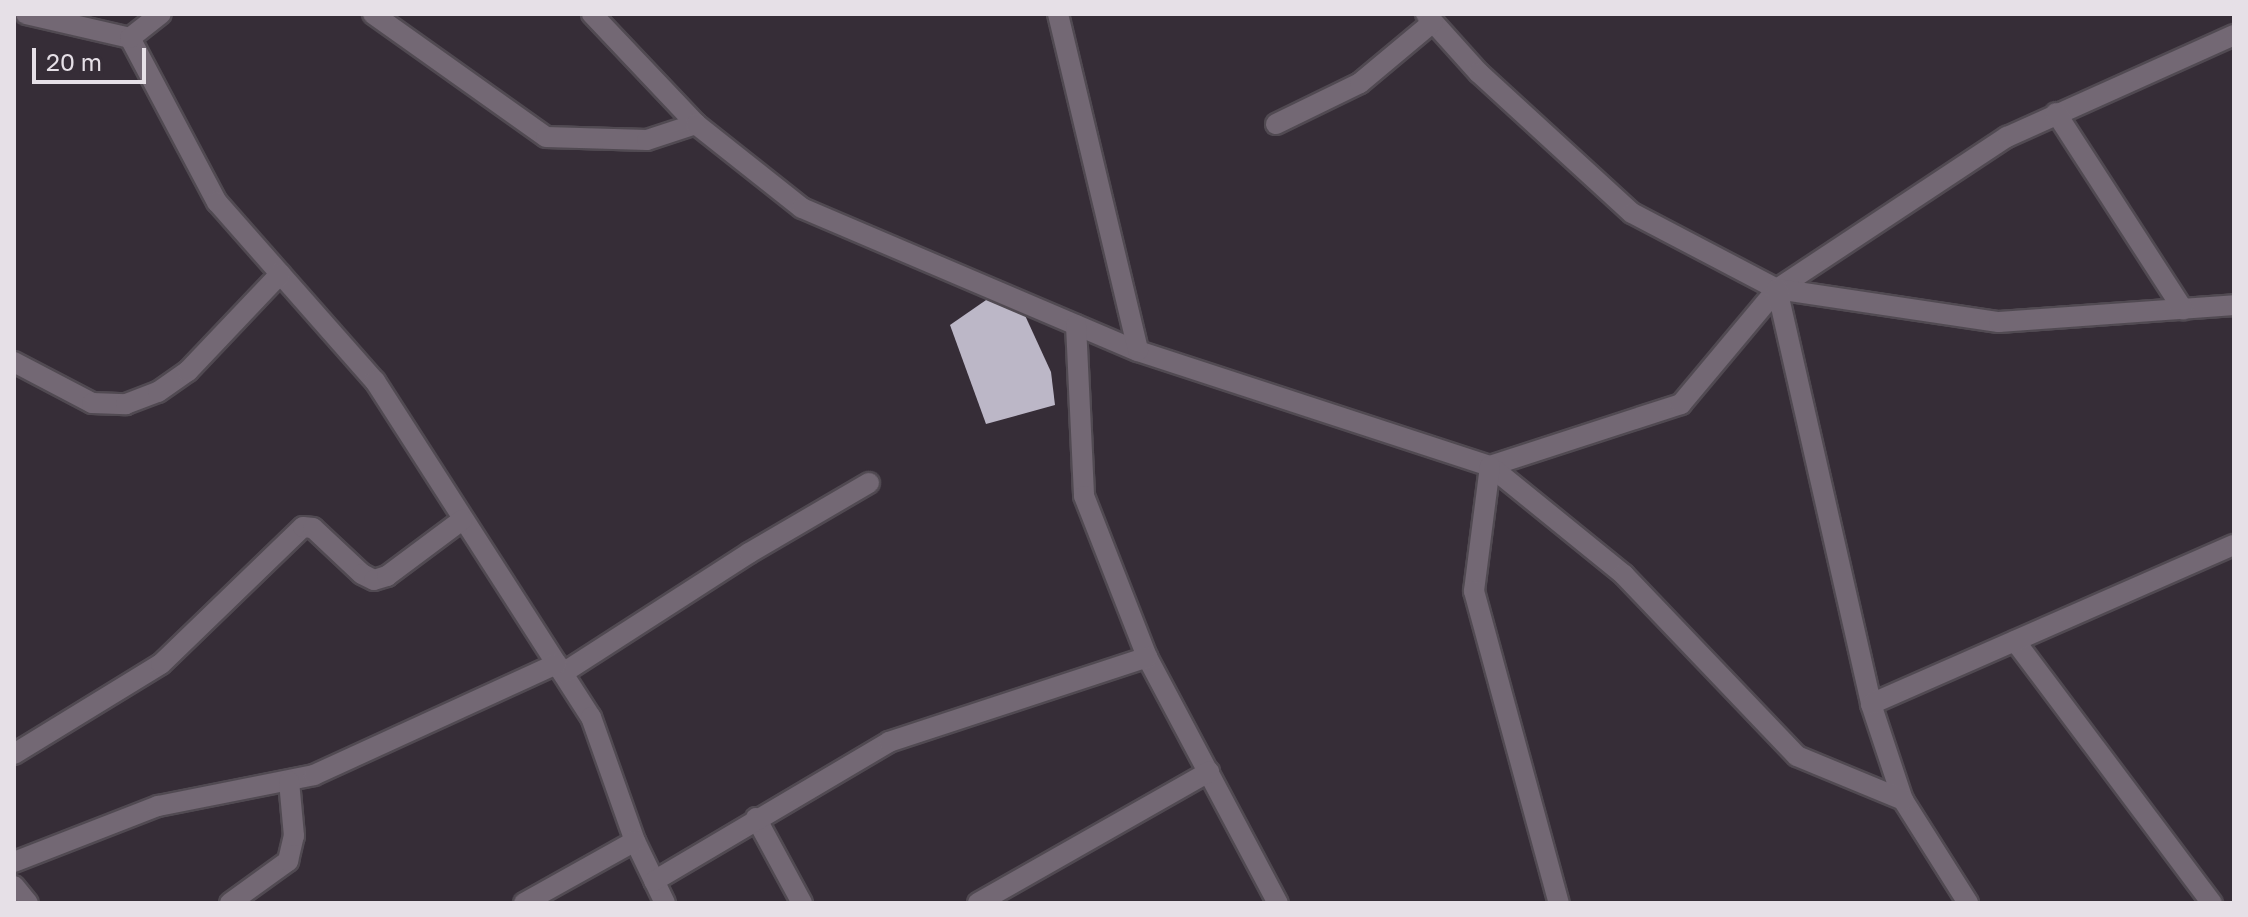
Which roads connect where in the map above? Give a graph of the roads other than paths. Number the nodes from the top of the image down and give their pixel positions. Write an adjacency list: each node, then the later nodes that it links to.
1 (26, 14): 8 (street)
2 (161, 14): 8 (street)
3 (373, 14): 10 (street)
4 (592, 14): 10 (street)
5 (1058, 14): 17 (street)
6 (1430, 18): 11 (street); 13 (street)
7 (2234, 35): 9 (street)
8 (130, 38): 12 (street)
9 (2056, 113): 13 (street); 15 (street)
10 (696, 124): 16 (street)
11 (1276, 124)
12 (280, 274): 18 (street); 21 (street)
13 (1777, 289): 15 (street); 19 (street); 26 (street)
14 (2234, 305): 15 (street)
15 (2183, 309)
16 (1076, 325): 17 (street); 24 (street)
17 (1138, 351): 19 (street)
18 (14, 362)
19 (1490, 466): 30 (street); 43 (street)
20 (869, 483): 25 (street)
21 (462, 520): 25 (street); 27 (street)
22 (2234, 545): 23 (street)
23 (2015, 641): 26 (street); 45 (street)
24 (1147, 657): 28 (street); 31 (street)
25 (560, 669): 29 (street); 32 (street)
26 (1871, 704): 30 (street)
27 (14, 754)
28 (1209, 772): 41 (street); 42 (street)
29 (289, 781): 33 (street); 37 (street)
30 (1903, 800): 44 (street)
31 (756, 818): 34 (street); 40 (street)
32 (635, 841): 34 (street); 38 (street)
33 (14, 862)
34 (654, 881): 39 (street)
35 (14, 886): 36 (street)
36 (28, 903)
37 (230, 903)
38 (524, 903)
39 (665, 903)
40 (802, 903)
41 (978, 903)
42 (1278, 903)
43 (1559, 903)
44 (1968, 903)
45 (2212, 903)

